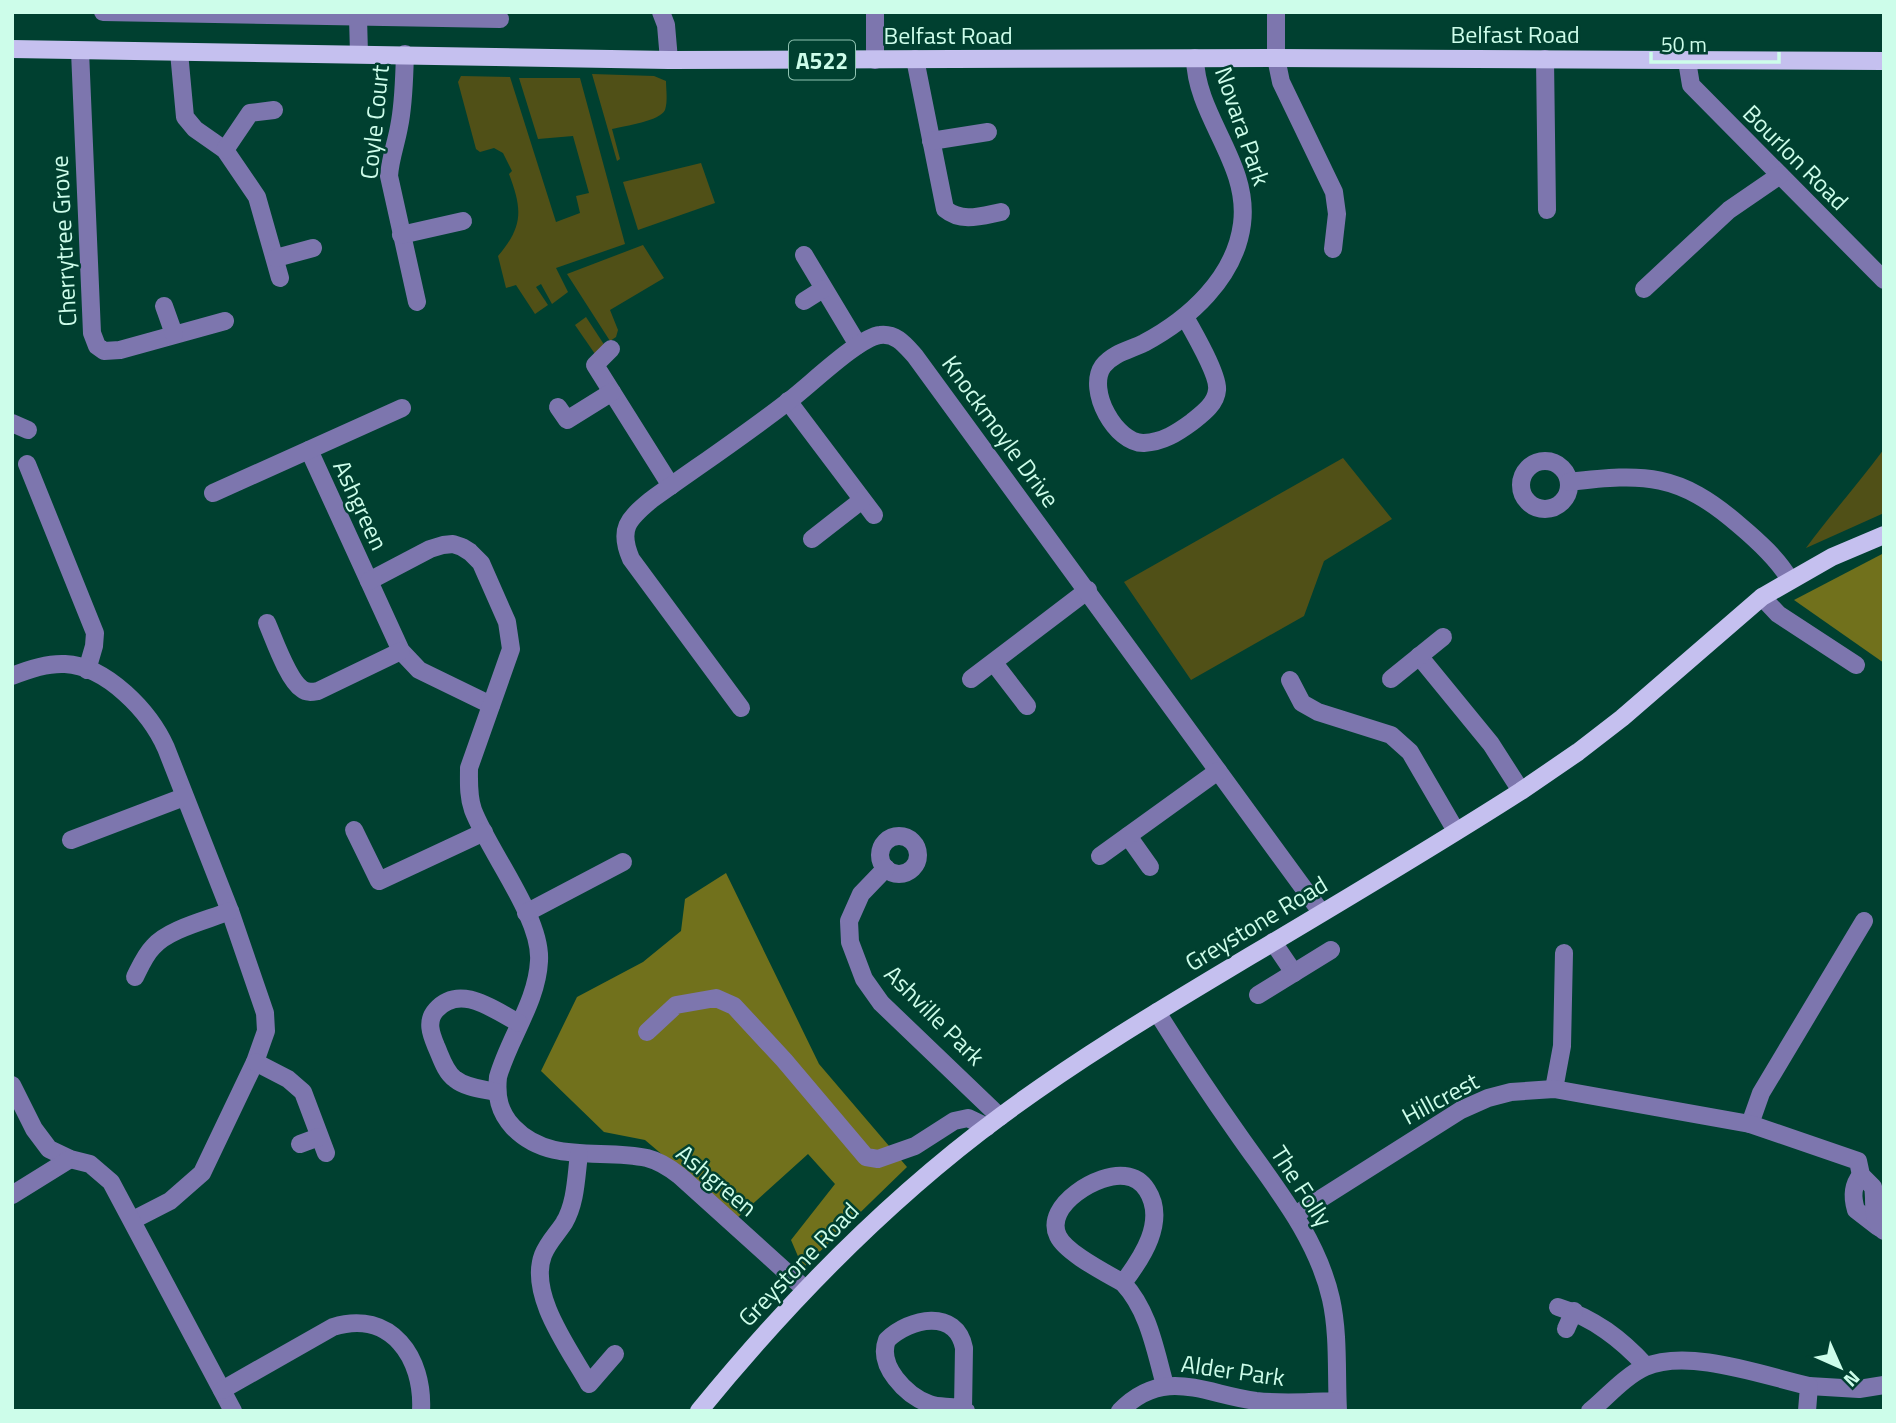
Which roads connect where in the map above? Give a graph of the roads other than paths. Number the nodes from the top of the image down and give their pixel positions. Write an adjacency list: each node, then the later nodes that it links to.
1 (103, 12): 5 (street)
2 (661, 12): 16 (street)
3 (875, 12): 17 (street)
4 (1276, 12): 13 (street)
5 (358, 17): 6 (street); 10 (street)
6 (500, 19)
7 (12, 49): 8 (main road, Belfast Road / A522)
8 (80, 51): 9 (main road, Belfast Road / A522); 42 (street, Cherrytree Grove)
9 (179, 52): 10 (main road, Belfast Road / A522); 23 (street)
10 (359, 54): 11 (main road, Belfast Road / A522)
11 (405, 54): 16 (main road, Belfast Road / A522); 28 (street, Coyle Court)
12 (1195, 58): 13 (main road, Belfast Road / A522); 14 (main road, Belfast Road / A522); 40 (street, Novara Park)
13 (1276, 58): 15 (main road, Belfast Road / A522); 30 (street)
14 (915, 59): 17 (main road, Belfast Road / A522); 22 (street)
15 (1545, 59): 18 (main road, Belfast Road / A522); 25 (street)
16 (669, 60): 17 (main road, Belfast Road / A522)
17 (875, 60)
18 (1687, 61): 19 (main road, Belfast Road / A522); 24 (street, Bourlon Road)
19 (1884, 61)
20 (274, 110): 23 (street)
21 (988, 132): 22 (street)
22 (931, 141): 26 (street)
23 (225, 149): 32 (street)
24 (1780, 175): 34 (street, Bourlon Road); 36 (street)
25 (1547, 210)
26 (1001, 212)
27 (463, 221): 28 (street)
28 (401, 235): 38 (street, Coyle Court)
29 (313, 248): 32 (street)
30 (1334, 249)
31 (804, 255): 35 (street)
32 (276, 258): 33 (street)
33 (280, 278)
34 (1884, 280)
35 (823, 289): 37 (street); 43 (street)
36 (1644, 289)
37 (804, 301)
38 (417, 302)
39 (164, 306): 42 (street)
40 (1185, 317): 40 (street, Novara Park)
41 (225, 321): 42 (street, Cherrytree Grove)
42 (174, 334)
43 (858, 345): 46 (street, Knockmoyle Drive); 60 (street, Knockmoyle Drive)
44 (611, 349): 45 (street)
45 (612, 392): 48 (street); 52 (street)
46 (789, 401): 52 (street, Knockmoyle Drive); 54 (street)
47 (402, 408): 49 (street, Ashgreen)
48 (562, 413)
49 (309, 450): 53 (street, Ashgreen); 59 (street, Ashgreen)
50 (27, 464): 68 (street)
51 (1569, 482): 58 (street)
52 (671, 486): 75 (street, Knockmoyle Drive)
53 (214, 493)
54 (862, 500): 55 (street); 57 (street)
55 (874, 515)
56 (1884, 535): 58 (main road, Greystone Road)
57 (812, 539)
58 (1790, 580): 61 (main road, Greystone Road)
59 (369, 581): 64 (street, Ashgreen); 73 (street, Ashgreen)
60 (1088, 590): 66 (street); 76 (street, Knockmoyle Drive)
61 (1762, 597): 67 (street); 77 (main road, Greystone Road)
62 (267, 624): 64 (street)
63 (1443, 637): 65 (street)
64 (401, 651): 73 (street, Ashgreen)
65 (1419, 656): 71 (street); 77 (street)
66 (994, 663): 70 (street); 74 (street)
67 (1856, 665)
68 (87, 670): 69 (street); 78 (street)
69 (12, 676)
70 (971, 679)
71 (1391, 679)
72 (1290, 680): 80 (street)
73 (491, 705): 81 (street, Ashgreen)
74 (1027, 706)
75 (741, 708)
76 (1218, 771): 82 (street); 89 (street, Knockmoyle Drive)
77 (1521, 791): 80 (main road, Greystone Road)
78 (184, 797): 83 (street); 88 (street)
79 (354, 830): 81 (street)
80 (1456, 831): 89 (main road, Greystone Road)
81 (484, 832): 90 (street, Ashgreen)
82 (1128, 836): 84 (street); 86 (street)
83 (71, 840)
84 (1100, 856)
85 (623, 862): 90 (street)
86 (1150, 867)
87 (886, 868): 105 (street, Ashville Park)
88 (230, 911): 96 (street); 101 (street)
89 (1321, 912): 92 (main road, Greystone Road)
90 (526, 913): 99 (street, Ashgreen)
91 (1864, 921): 106 (street)
92 (1273, 943): 95 (street); 98 (main road, Greystone Road)
93 (1331, 950): 95 (street)
94 (1564, 953): 103 (street)
95 (1294, 973): 97 (street)
96 (135, 976)
97 (1258, 995)
98 (1157, 1012): 105 (main road, Greystone Road); 111 (street, The Folly)
99 (519, 1023): 104 (street, Ashgreen); 104 (street)
100 (647, 1032): 105 (street)
101 (256, 1062): 107 (street); 112 (street)
102 (12, 1085): 109 (street)
103 (1554, 1089): 106 (street, Hillcrest); 111 (street, Hillcrest)
104 (496, 1092): 108 (street, Ashgreen)
105 (993, 1122): 115 (main road, Greystone Road)
106 (1750, 1124): 113 (street, Hillcrest)
107 (300, 1144)
108 (579, 1154): 115 (street, Ashgreen); 117 (street)
109 (70, 1159): 110 (street); 112 (street)
110 (12, 1195)
111 (1295, 1215): 123 (street, The Folly)
112 (133, 1220): 122 (street)
113 (1881, 1229)
114 (1123, 1283): 114 (street, Alder Park); 119 (street, Alder Park)
115 (805, 1289): 127 (main road, Greystone Road)
116 (1566, 1329): 118 (street)
117 (615, 1354)
118 (1646, 1366): 121 (street); 129 (street)
119 (1164, 1385): 123 (street, Alder Park); 128 (street, Alder Park)
120 (1884, 1385): 121 (street)
121 (1809, 1386): 130 (street)
122 (222, 1390): 125 (street); 126 (street)
123 (1337, 1406)
124 (965, 1410): 124 (street)
125 (233, 1411)
126 (421, 1411)
127 (699, 1411)
128 (1120, 1411)
129 (1590, 1411)
130 (1807, 1411)

